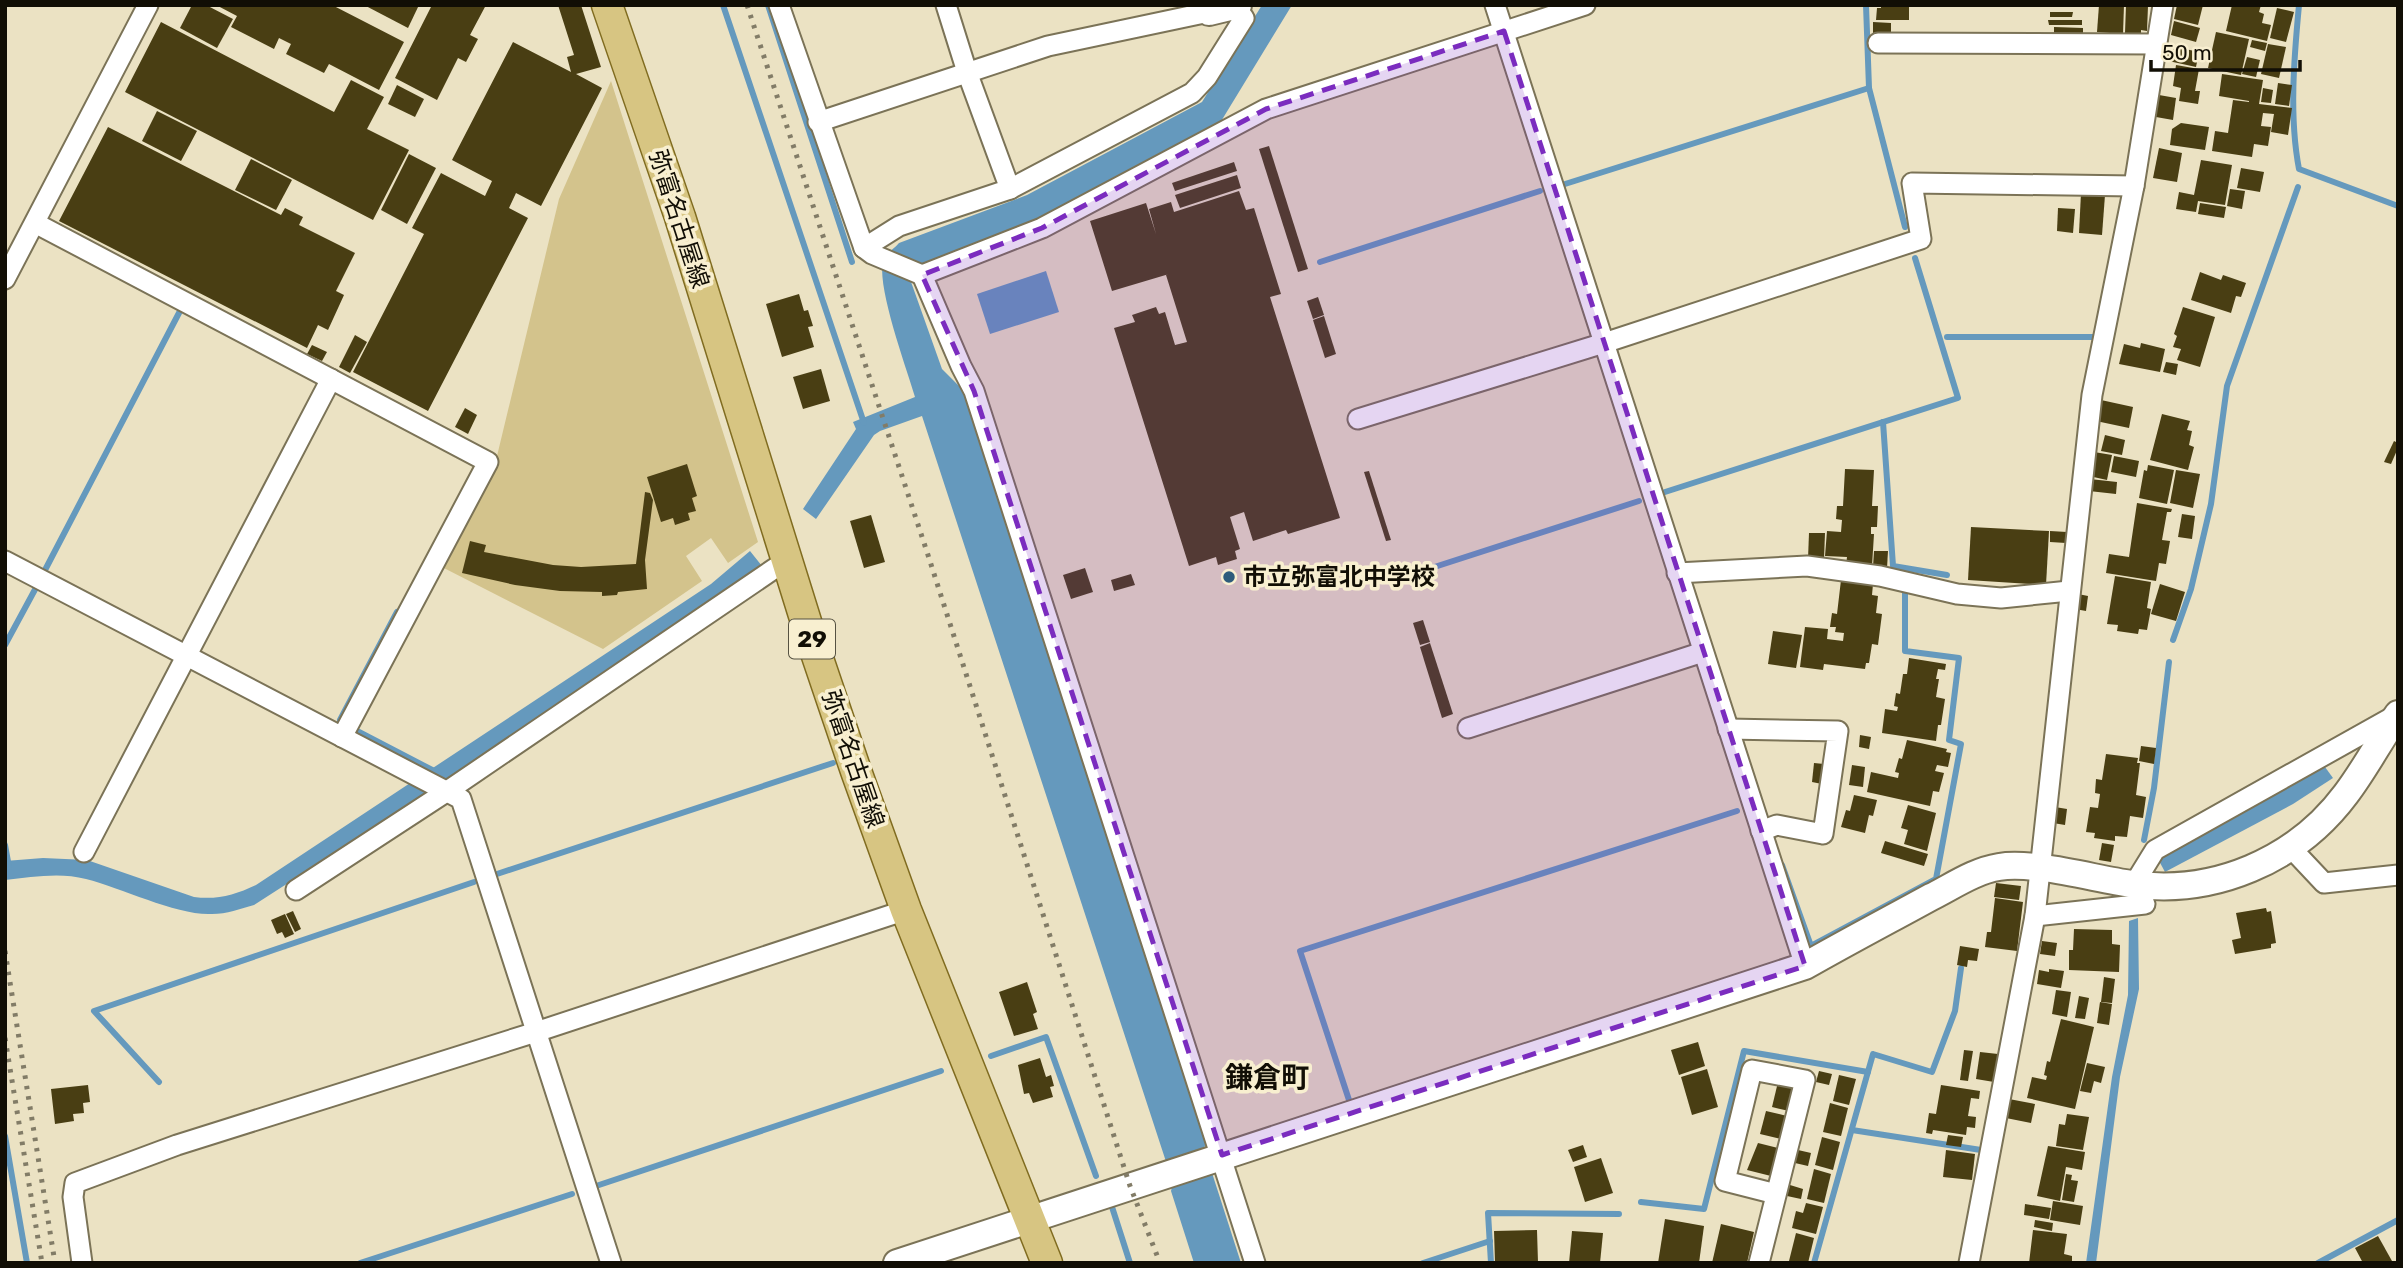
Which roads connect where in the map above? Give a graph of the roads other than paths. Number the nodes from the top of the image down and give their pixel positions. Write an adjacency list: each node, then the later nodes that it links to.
1 (148, 5): 17 (street)
2 (607, 5): 24 (main road, 弥富名古屋線 / 29)
3 (779, 5): 14 (street)
4 (946, 5): 13 (street)
5 (1495, 5): 10 (street)
6 (1585, 5): 10 (street)
7 (2164, 5): 12 (street)
8 (1237, 6): 9 (street); 16 (street)
9 (1208, 9): 13 (street)
10 (1504, 32): 19 (street); 21 (street)
11 (1878, 43): 12 (street)
12 (2157, 44): 15 (street)
13 (967, 72): 14 (street); 16 (street)
14 (818, 122): 18 (street)
15 (2134, 186): 21 (street); 27 (street)
16 (1010, 189): 18 (street)
17 (35, 223): 20 (street); 22 (street)
18 (871, 252): 19 (street)
19 (920, 275): 46 (street)
20 (5, 279)
21 (1604, 342): 23 (street); 26 (street)
22 (331, 379): 29 (street); 33 (street)
23 (1358, 419)
24 (787, 560): 34 (street); 42 (main road, 弥富名古屋線 / 29)
25 (5, 561): 29 (street)
26 (1677, 573): 27 (street); 28 (street)
27 (2069, 591): 38 (street)
28 (1703, 652): 31 (street); 32 (street)
29 (187, 656): 33 (street); 37 (street)
30 (2398, 714): 36 (street); 41 (street)
31 (1468, 728)
32 (1728, 729): 35 (street); 35 (street)
33 (342, 737): 34 (street)
34 (442, 790): 40 (street); 45 (street)
35 (1761, 831): 44 (street)
36 (2291, 848): 39 (street); 41 (street)
37 (84, 852)
38 (2041, 868): 41 (street); 43 (street); 44 (street)
39 (2398, 875)
40 (296, 890)
41 (2139, 894): 43 (street)
42 (906, 910): 45 (street); 48 (main road, 弥富名古屋線 / 29)
43 (2035, 916): 55 (street)
44 (1805, 967): 46 (street)
45 (536, 1032): 49 (street); 50 (street)
46 (1216, 1158): 48 (street); 53 (street)
47 (1776, 1194): 47 (street); 54 (street)
48 (1030, 1218): 51 (street); 52 (main road, 弥富名古屋線 / 29)
49 (82, 1263)
50 (611, 1263)
51 (897, 1263)
52 (1047, 1263)
53 (1255, 1263)
54 (1759, 1263)
55 (1969, 1263)

